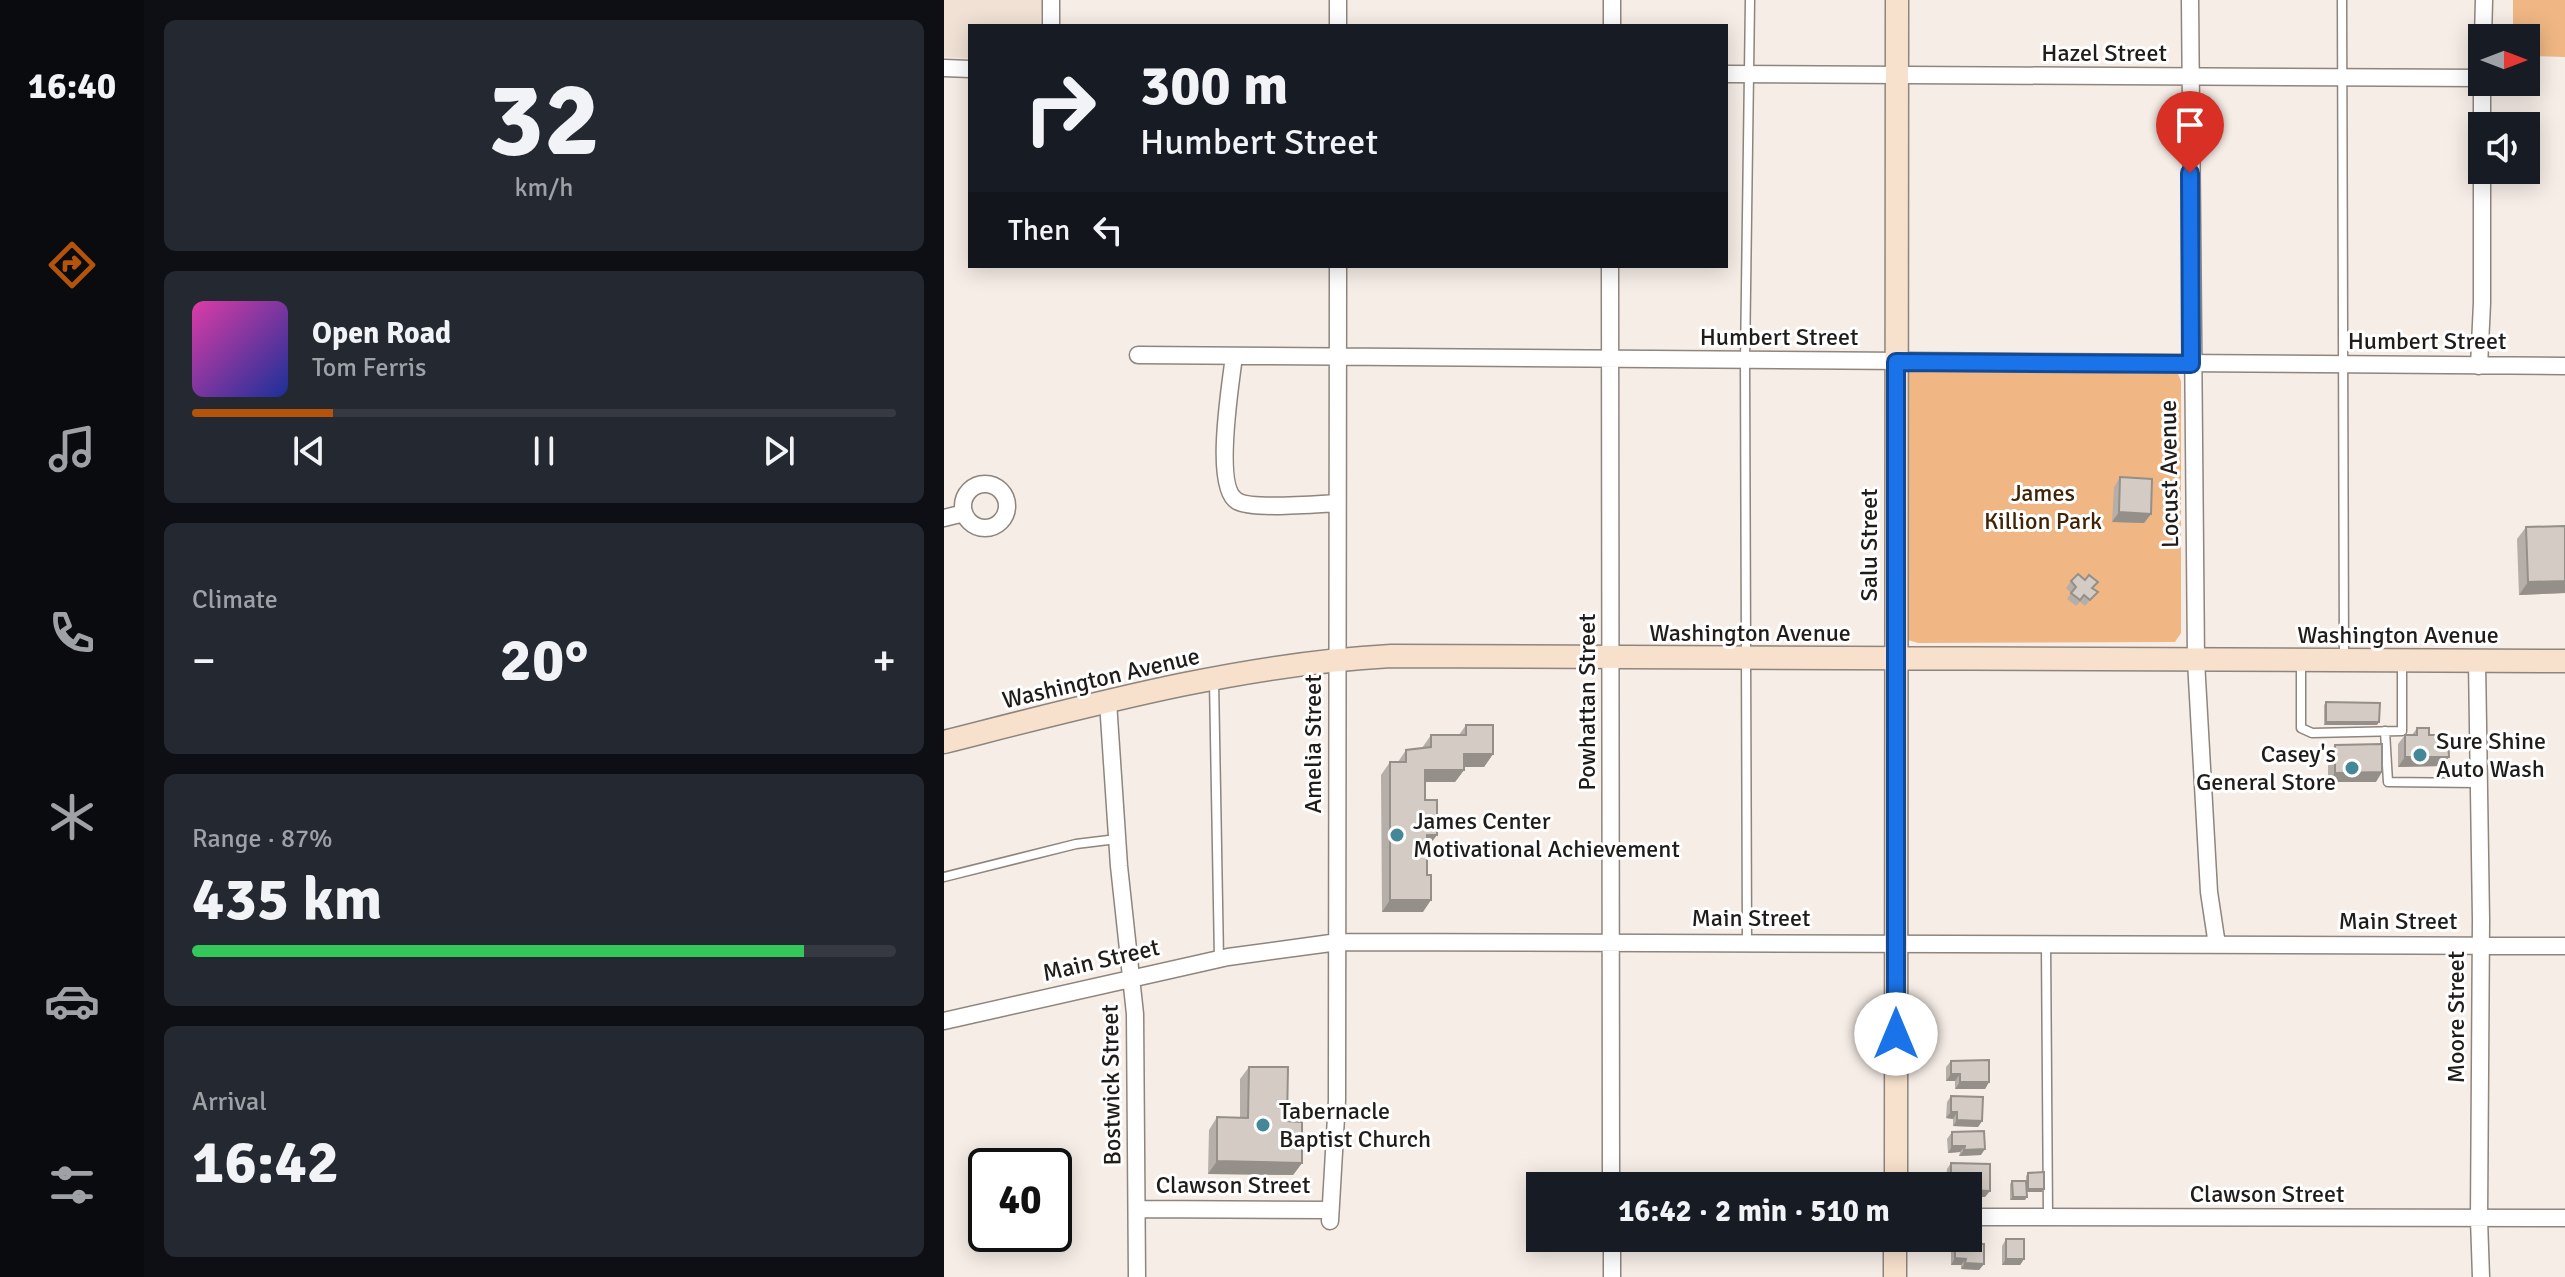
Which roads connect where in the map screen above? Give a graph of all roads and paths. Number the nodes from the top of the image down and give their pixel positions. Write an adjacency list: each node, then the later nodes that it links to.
1 (1051, 0): 9 (street)
2 (1338, 0): 10 (street)
3 (1612, 0): 11 (street)
4 (1750, 0): 16 (lane)
5 (1897, 0): 17 (main road, Salu Street)
6 (2190, 0): 19 (street, Locust Avenue)
7 (2342, 0): 18 (lane)
8 (2484, 0): 12 (street)
9 (1051, 24)
10 (1338, 24)
11 (1612, 24)
12 (2483, 24)
13 (944, 68): 14 (street)
14 (968, 69)
15 (1728, 74): 16 (street, Hazel Street)
16 (1749, 74): 17 (street, Hazel Street); 28 (lane)
17 (1896, 75): 19 (street, Hazel Street); 29 (main road, Salu Street)
18 (2342, 77): 19 (street, Hazel Street); 20 (street, Hazel Street); 31 (lane)
19 (2190, 78): 30 (street, Locust Avenue)
20 (2468, 80)
21 (2482, 184): 32 (street)
22 (1338, 268): 26 (street, Amelia Street)
23 (1610, 268): 27 (street, Powhattan Street)
24 (1138, 355): 25 (street, Humbert Street)
25 (1234, 356): 26 (street, Humbert Street); 34 (street)
26 (1338, 356): 27 (street, Humbert Street); 34 (street, Amelia Street)
27 (1609, 360): 28 (street, Humbert Street); 37 (street, Powhattan Street)
28 (1745, 361): 29 (street, Humbert Street); 38 (lane)
29 (1896, 362): 30 (street, Humbert Street); 40 (main road, Salu Street)
30 (2191, 364): 31 (street, Humbert Street); 41 (street, Locust Avenue)
31 (2344, 365): 32 (street, Humbert Street); 43 (lane)
32 (2479, 366): 33 (street, Humbert Street)
33 (2565, 366)
34 (1337, 503): 39 (street, Amelia Street)
35 (964, 513): 36 (street)
36 (944, 518)
37 (1611, 658): 38 (main road, Washington Avenue); 39 (main road, Washington Avenue); 54 (street, Powhattan Street)
38 (1747, 659): 40 (main road, Washington Avenue); 56 (lane)
39 (1336, 660): 47 (main road, Washington Avenue); 55 (street, Amelia Street)
40 (1895, 660): 41 (main road, Washington Avenue); 57 (main road, Salu Street)
41 (2196, 661): 42 (main road, Washington Avenue); 59 (street, Locust Avenue)
42 (2301, 661): 43 (main road, Washington Avenue); 49 (lane)
43 (2344, 661): 44 (main road, Washington Avenue)
44 (2402, 661): 45 (main road, Washington Avenue); 49 (lane)
45 (2477, 661): 46 (main road, Washington Avenue); 51 (street, Moore Street)
46 (2565, 661)
47 (1214, 680): 48 (main road, Washington Avenue); 62 (lane)
48 (1108, 702): 50 (main road, Washington Avenue); 52 (street, Bostwick Street)
49 (2385, 731): 51 (lane)
50 (944, 742)
51 (2478, 783): 60 (street, Moore Street)
52 (1117, 839): 53 (lane); 63 (street, Bostwick Street)
53 (944, 877)
54 (1612, 941): 55 (street, Main Street); 56 (street, Main Street); 65 (street, Powhattan Street)
55 (1338, 942): 62 (street, Main Street); 68 (street, Amelia Street)
56 (1747, 942): 57 (street, Main Street)
57 (1896, 943): 58 (street, Main Street); 66 (main road, Salu Street)
58 (2046, 944): 59 (street, Main Street); 70 (lane)
59 (2217, 945): 60 (street, Main Street)
60 (2480, 946): 61 (street, Main Street); 72 (street, Moore Street)
61 (2565, 946)
62 (1219, 959): 63 (street, Main Street)
63 (1132, 977): 64 (street, Main Street); 67 (street, Bostwick Street)
64 (944, 1021)
65 (1611, 1172)
66 (1896, 1172)
67 (1137, 1209): 68 (street, Clawson Street); 75 (street, Bostwick Street)
68 (1330, 1215)
69 (1982, 1217): 70 (street, Clawson Street)
70 (2048, 1217): 72 (street, Clawson Street)
71 (2565, 1218): 72 (street, Clawson Street)
72 (2479, 1219): 78 (street, Moore Street)
73 (1612, 1252): 76 (street)
74 (1895, 1252): 77 (main road)
75 (1137, 1277)
76 (1612, 1277)
77 (1895, 1277)
78 (2481, 1277)

